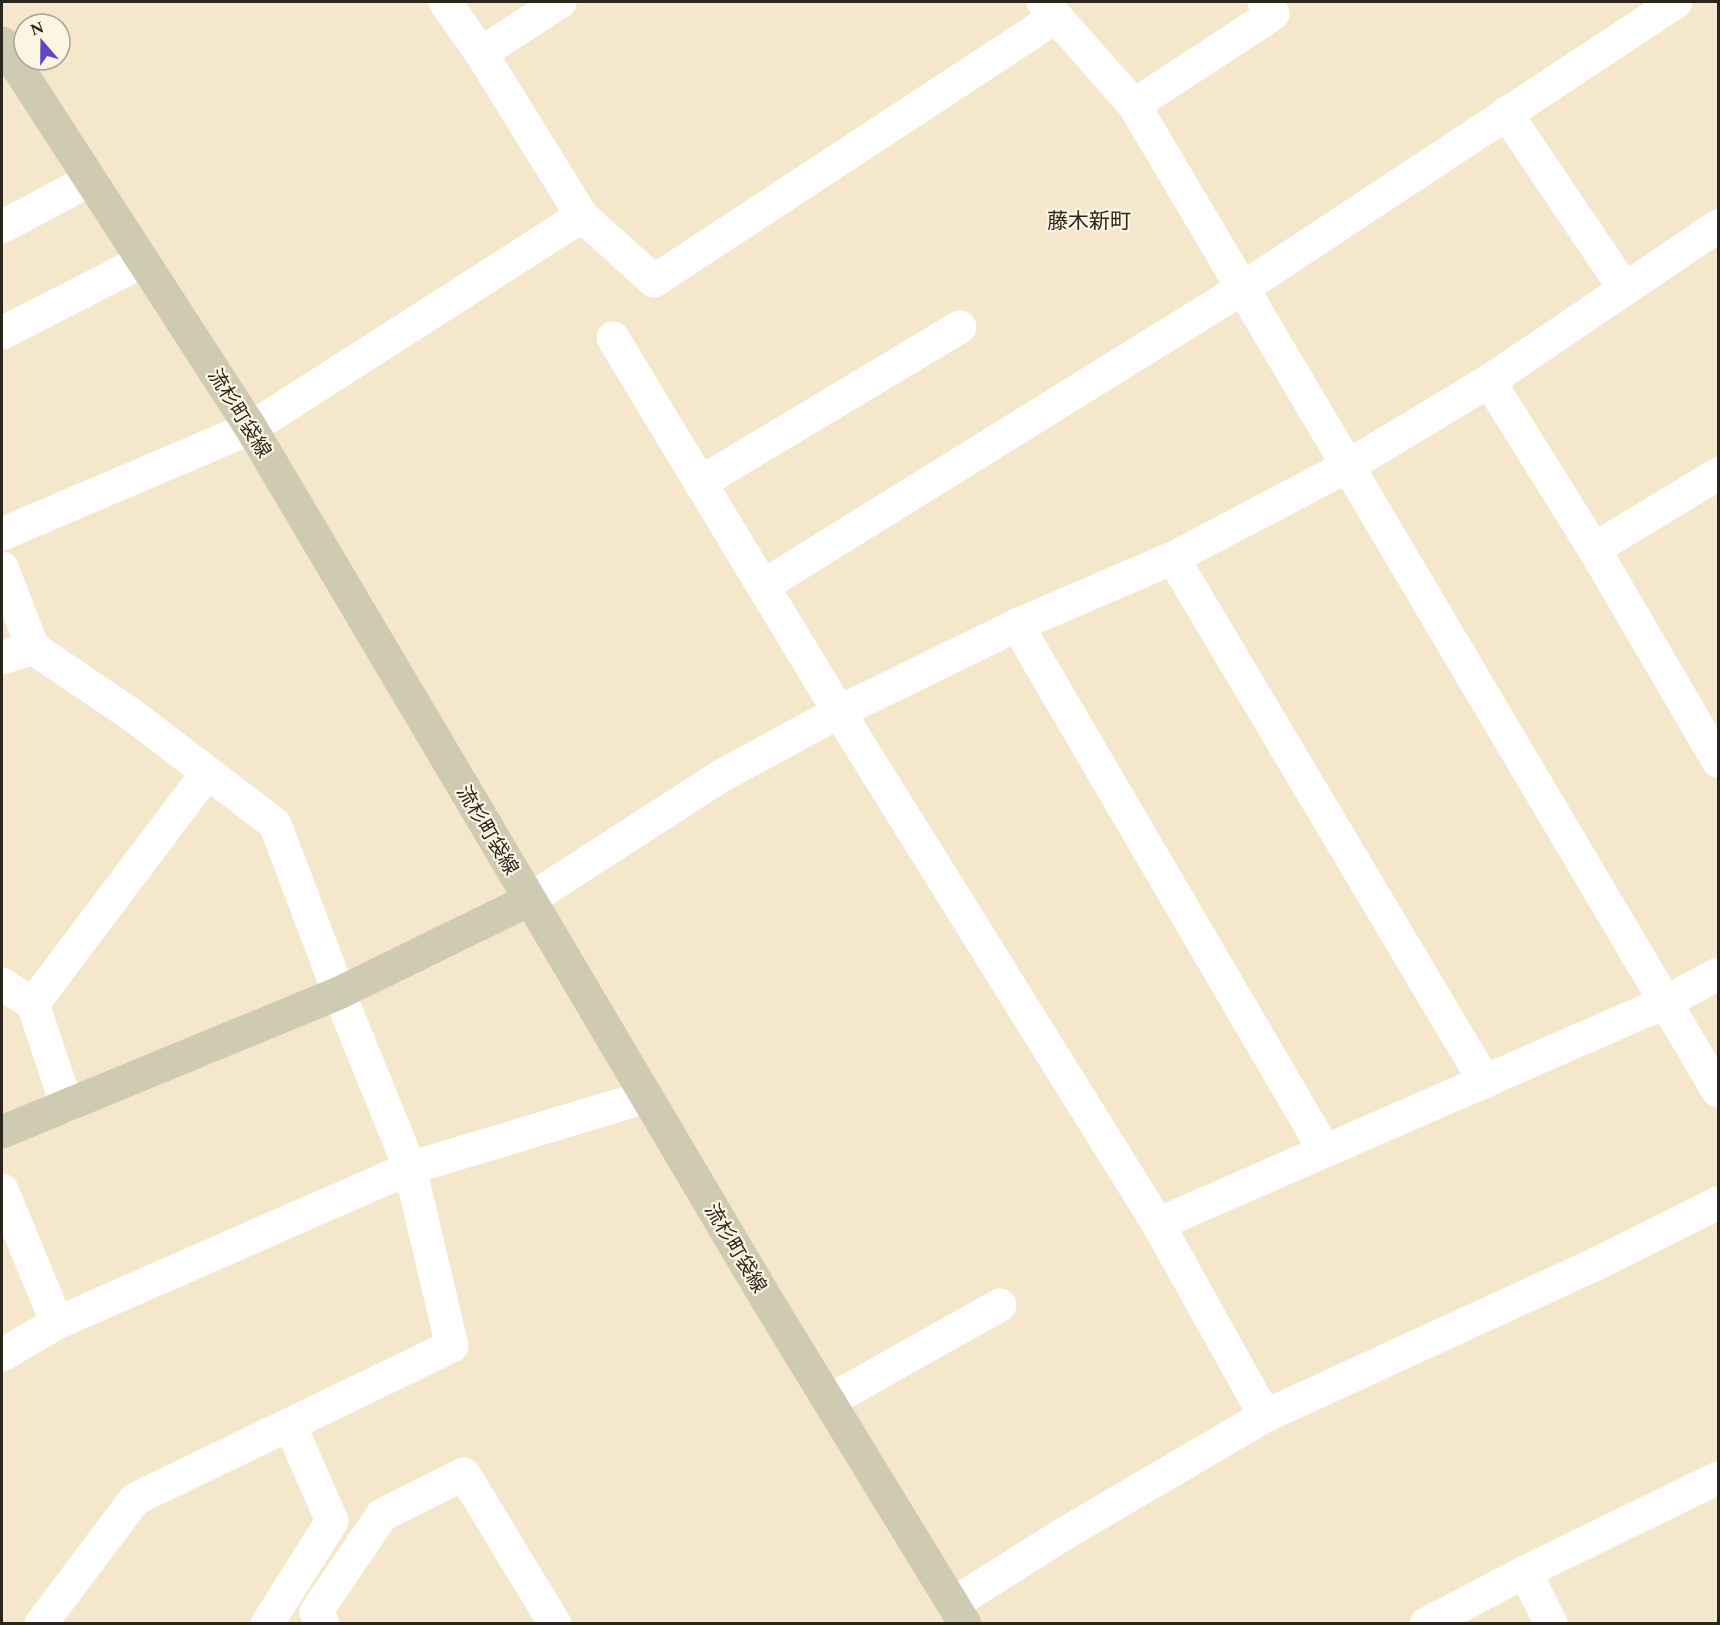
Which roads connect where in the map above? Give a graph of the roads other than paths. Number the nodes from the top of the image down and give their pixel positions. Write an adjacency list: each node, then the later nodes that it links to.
1 (445, 2): 7 (street)
2 (560, 2): 7 (street)
3 (1264, 2): 8 (street)
4 (1676, 2): 9 (street)
5 (1050, 9): 8 (street); 11 (street)
6 (2, 44): 10 (main road, 流杉町袋線)
7 (481, 53): 11 (street)
8 (1134, 105): 15 (street)
9 (1506, 113): 15 (street); 16 (street)
10 (90, 180): 13 (street); 14 (main road, 流杉町袋線)
11 (582, 216): 21 (street)
12 (1719, 226): 16 (street)
13 (2, 227)
14 (143, 261): 18 (street); 21 (main road, 流杉町袋線)
15 (1243, 288): 22 (street); 29 (street)
16 (1624, 288): 20 (street)
17 (960, 327): 24 (street)
18 (2, 333)
19 (614, 338): 24 (street)
20 (1489, 381): 22 (street); 26 (street)
21 (251, 428): 25 (street); 36 (main road, 流杉町袋線)
22 (1348, 466): 27 (street); 40 (street)
23 (1719, 474): 26 (street)
24 (700, 483): 29 (street)
25 (2, 534)
26 (1594, 549): 34 (street)
27 (1173, 558): 30 (street); 42 (street)
28 (2, 568): 31 (street)
29 (763, 586): 33 (street)
30 (1017, 625): 33 (street); 47 (street)
31 (33, 648): 32 (street); 35 (street)
32 (2, 658)
33 (839, 712): 36 (street); 51 (street)
34 (1719, 761)
35 (207, 773): 39 (street); 41 (street)
36 (530, 900): 39 (main road); 44 (main road, 流杉町袋線)
37 (1719, 974): 40 (street)
38 (2, 984): 41 (street)
39 (339, 993): 45 (main road); 48 (street)
40 (1666, 1002): 42 (street); 43 (street)
41 (33, 1004): 45 (street)
42 (1485, 1082): 47 (street)
43 (1719, 1091)
44 (646, 1097): 48 (street); 55 (main road, 流杉町袋線)
45 (67, 1106): 46 (main road)
46 (2, 1132)
47 (1325, 1151): 51 (street)
48 (410, 1168): 53 (street); 57 (street)
49 (2, 1190): 53 (street)
50 (1719, 1203): 56 (street)
51 (1158, 1224): 56 (street)
52 (1000, 1305): 55 (street)
53 (57, 1323): 54 (street)
54 (2, 1355)
55 (830, 1401): 60 (main road, 流杉町袋線)
56 (1265, 1416): 60 (street)
57 (290, 1425): 61 (street); 62 (street)
58 (1719, 1479): 59 (street)
59 (1525, 1572): 65 (street); 66 (street)
60 (959, 1614)
61 (41, 1623)
62 (267, 1623)
63 (323, 1623): 64 (street)
64 (555, 1623)
65 (1426, 1623)
66 (1551, 1623)

